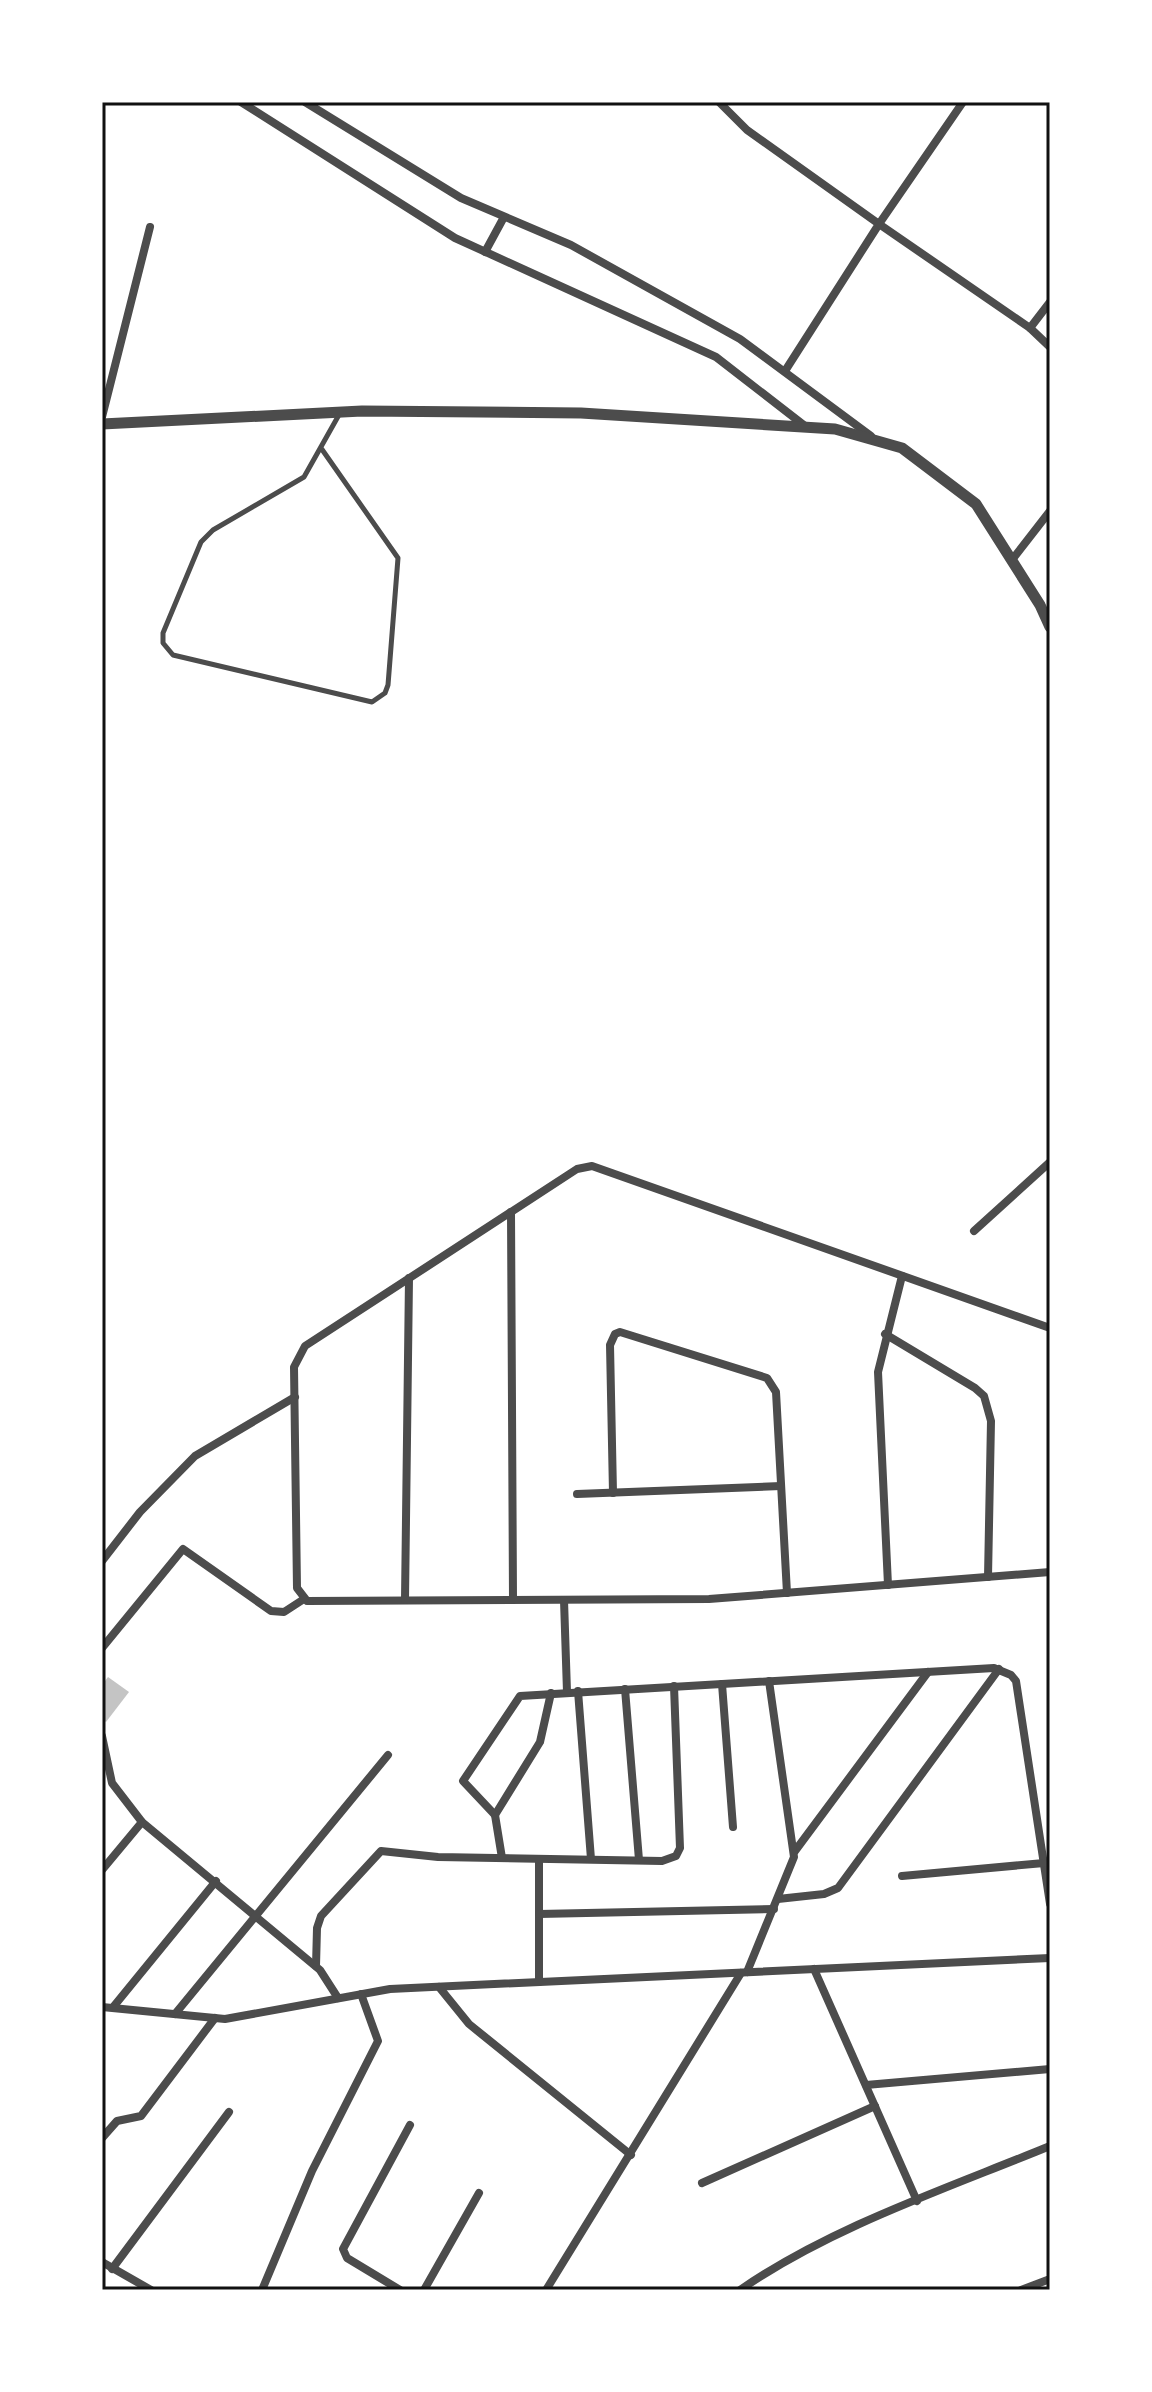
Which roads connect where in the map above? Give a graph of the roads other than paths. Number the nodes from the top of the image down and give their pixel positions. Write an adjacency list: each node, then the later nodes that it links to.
1 (241, 102): 8 (street)
2 (305, 102): 5 (street)
3 (719, 102): 6 (street)
4 (963, 102): 6 (street)
5 (504, 217): 8 (street); 12 (street)
6 (879, 224): 10 (street); 12 (street)
7 (150, 227): 14 (street)
8 (485, 252): 16 (street)
9 (1050, 302): 10 (street)
10 (1030, 328): 11 (street)
11 (1050, 347)
12 (785, 371): 17 (street)
13 (340, 413): 15 (street); 16 (street); 18 (lane)
14 (102, 417)
15 (102, 424)
16 (806, 427): 17 (street)
17 (876, 440): 20 (street)
18 (321, 448): 18 (lane)
19 (1050, 511): 20 (street)
20 (1012, 560): 21 (street)
21 (1050, 627)
22 (1050, 1162): 24 (street)
23 (511, 1212): 25 (street); 26 (street); 40 (street)
24 (974, 1231)
25 (902, 1276): 27 (street); 28 (street)
26 (409, 1278): 29 (street); 39 (street)
27 (1050, 1328)
28 (885, 1334): 35 (street); 36 (street)
29 (295, 1397): 33 (street); 38 (street)
30 (781, 1486): 31 (street); 31 (street); 37 (street)
31 (613, 1493): 32 (street)
32 (577, 1494)
33 (102, 1561)
34 (1050, 1572): 35 (street)
35 (988, 1577): 36 (street)
36 (888, 1585): 37 (street)
37 (787, 1593): 41 (street)
38 (304, 1599): 39 (street); 42 (street)
39 (405, 1600): 40 (street)
40 (513, 1600): 41 (street)
41 (564, 1600): 50 (street)
42 (102, 1648)
43 (999, 1669): 44 (street); 62 (street); 66 (street)
44 (928, 1672): 45 (street); 57 (street)
45 (769, 1681): 46 (street); 57 (street)
46 (722, 1684): 47 (street); 56 (street)
47 (674, 1686): 48 (street); 61 (street)
48 (625, 1689): 49 (street); 61 (street)
49 (578, 1691): 50 (street); 60 (street)
50 (567, 1692): 51 (street)
51 (551, 1693): 54 (street); 54 (street)
52 (102, 1736): 55 (street)
53 (388, 1755): 70 (street)
54 (495, 1815): 58 (street)
55 (142, 1822): 63 (street); 65 (street)
56 (733, 1827)
57 (795, 1851): 66 (street)
58 (502, 1858): 59 (street); 72 (street)
59 (539, 1859): 60 (street); 69 (street)
60 (591, 1859): 61 (street)
61 (639, 1860)
62 (1046, 1867): 64 (street); 67 (street)
63 (102, 1870)
64 (902, 1876)
65 (216, 1881): 70 (street); 79 (street)
66 (778, 1899): 68 (street)
67 (1050, 1904)
68 (774, 1909): 69 (street); 74 (street)
69 (539, 1914): 75 (street)
70 (255, 1917): 72 (street); 81 (street)
71 (1050, 1958): 73 (street)
72 (316, 1966): 78 (street)
73 (814, 1969): 74 (street); 84 (street)
74 (744, 1972): 75 (street); 90 (street)
75 (539, 1982): 76 (street)
76 (439, 1987): 77 (street); 90 (street)
77 (361, 1994): 78 (street); 98 (street)
78 (338, 1998): 82 (street)
79 (114, 2006): 80 (street); 81 (street)
80 (102, 2007)
81 (175, 2014): 82 (street)
82 (215, 2018): 88 (street)
83 (1050, 2069): 84 (street)
84 (866, 2085): 85 (street)
85 (875, 2106): 91 (street); 93 (street)
86 (229, 2112): 95 (street)
87 (410, 2125): 99 (street)
88 (102, 2138)
89 (1050, 2146): 93 (street)
90 (631, 2155): 101 (street)
91 (702, 2183)
92 (479, 2193): 100 (street)
93 (917, 2201): 102 (street)
94 (102, 2262): 95 (street)
95 (112, 2269): 97 (street)
96 (1050, 2279): 103 (street)
97 (151, 2290)
98 (262, 2290)
99 (400, 2290)
100 (424, 2290)
101 (546, 2290)
102 (740, 2290)
103 (1021, 2290)

